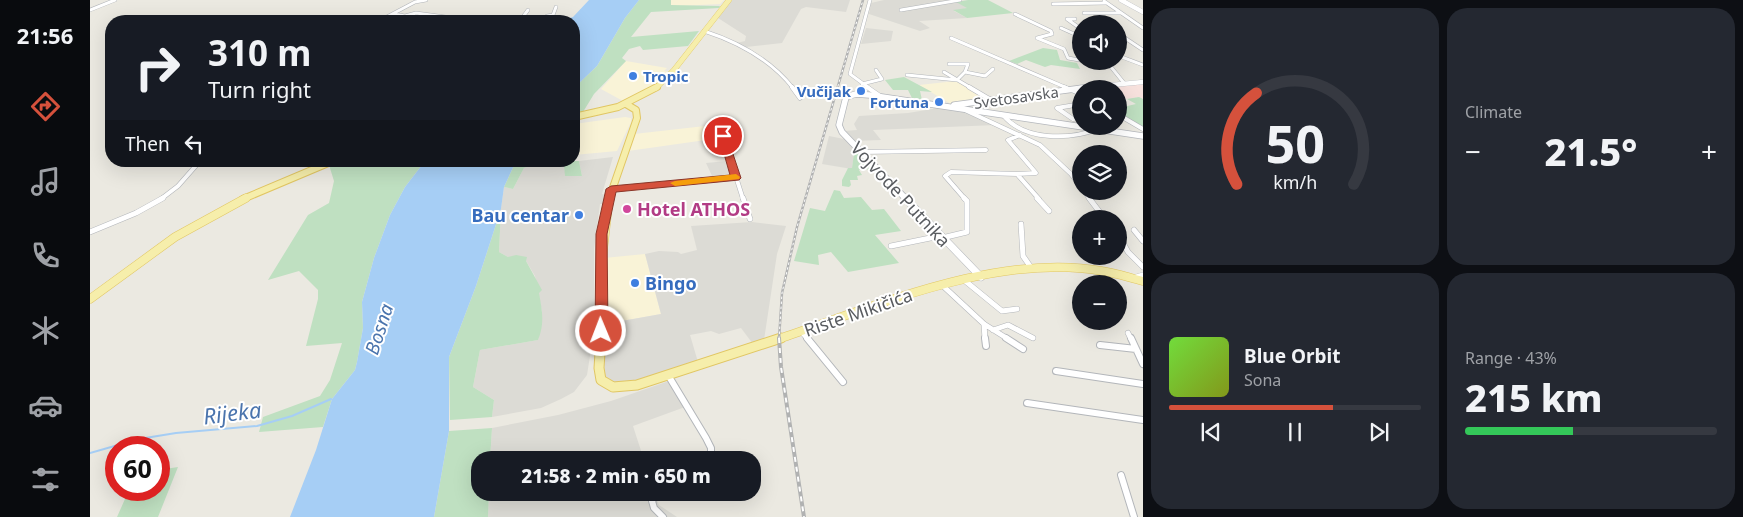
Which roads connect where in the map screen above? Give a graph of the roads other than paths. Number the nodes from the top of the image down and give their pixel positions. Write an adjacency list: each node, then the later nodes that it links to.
1 (115, 0): 14 (street)
2 (426, 0): 9 (street)
3 (729, 0): 29 (main road)
4 (870, 0): 48 (street)
5 (960, 0): 16 (street)
6 (1073, 0): 12 (street)
7 (1102, 0): 10 (street)
8 (1122, 0): 17 (street)
9 (415, 1): 20 (street)
10 (1106, 3): 12 (street); 19 (street)
11 (1053, 4): 12 (street)
12 (1079, 4)
13 (556, 7): 26 (street)
14 (90, 10)
15 (528, 10): 25 (street)
16 (901, 10)
17 (1143, 12)
18 (1084, 13): 19 (street)
19 (1121, 13): 28 (street)
20 (394, 14): 22 (street)
21 (1015, 14): 34 (street)
22 (400, 15)
23 (409, 15): 24 (street)
24 (431, 15)
25 (524, 15)
26 (552, 15)
27 (1061, 28): 30 (street)
28 (1143, 28)
29 (704, 31): 52 (street); 54 (main road)
30 (1072, 33)
31 (951, 38): 49 (street)
32 (1127, 39): 33 (street)
33 (1143, 50)
34 (1072, 58)
35 (1127, 59): 37 (street)
36 (949, 64): 42 (street)
37 (1143, 65)
38 (993, 68): 42 (street)
39 (876, 70): 48 (street)
40 (1114, 70): 45 (street)
41 (944, 72): 44 (street)
42 (966, 72): 44 (street)
43 (907, 75): 44 (street)
44 (957, 80): 53 (street)
45 (1122, 80)
46 (1143, 82): 47 (street, Svetosavska)
47 (1127, 83)
48 (862, 84): 51 (street)
49 (1072, 89)
50 (1072, 89): 53 (street, Svetosavska)
51 (881, 97): 56 (street); 72 (street, Vojvode Putnika)
52 (800, 98)
53 (991, 100): 56 (street, Svetosavska)
54 (626, 104): 58 (main road); 59 (main road)
55 (1072, 106): 62 (street)
56 (948, 107): 57 (street)
57 (962, 109): 60 (street); 68 (street)
58 (607, 110): 59 (main road); 61 (main road)
59 (635, 113): 78 (main road, Riste Mikičića)
60 (1003, 115): 64 (street); 66 (street)
61 (580, 116)
62 (1072, 120)
63 (1127, 120): 65 (street)
64 (1072, 122)
65 (1143, 129)
66 (1072, 134)
67 (1127, 134): 70 (street)
68 (1020, 135): 75 (street); 76 (street)
69 (723, 136): 77 (street)
70 (1143, 136)
71 (986, 150): 72 (street)
72 (862, 152): 84 (street, Vojvode Putnika)
73 (195, 167): 83 (street)
74 (318, 167): 96 (main road)
75 (1017, 174): 79 (street); 84 (street)
76 (1072, 175)
77 (736, 178): 78 (street); 80 (street)
78 (611, 189): 109 (main road, Riste Mikičića)
79 (1049, 211)
80 (750, 219)
81 (1021, 224): 89 (street)
82 (1134, 230): 85 (street)
83 (90, 232)
84 (941, 237): 86 (street); 91 (street, Vojvode Putnika)
85 (1143, 241)
86 (891, 246)
87 (1127, 250): 88 (street)
88 (1143, 267)
89 (1032, 269): 91 (main road, Riste Mikičića); 92 (main road, Riste Mikičića)
90 (1143, 275): 92 (street)
91 (981, 278): 93 (main road, Riste Mikičića)
92 (1133, 278): 94 (main road, Riste Mikičića)
93 (964, 280): 95 (main road, Riste Mikičića); 97 (street)
94 (1143, 281)
95 (942, 285): 98 (street); 100 (main road, Riste Mikičića)
96 (90, 299)
97 (1017, 309)
98 (984, 324): 99 (street); 104 (street)
99 (993, 330): 102 (street); 105 (street)
100 (801, 331): 109 (main road, Riste Mikičića); 110 (street)
101 (1128, 333): 106 (street)
102 (1033, 338)
103 (1100, 345): 106 (street)
104 (986, 346)
105 (1023, 349)
106 (1136, 349): 107 (street)
107 (1143, 364)
108 (1056, 371): 111 (street)
109 (668, 375): 114 (street)
110 (843, 382)
111 (1143, 384)
112 (1027, 403): 113 (street)
113 (1143, 420)
114 (711, 451)
115 (1121, 475): 118 (street)
116 (652, 501): 117 (street)
117 (663, 517)
118 (1134, 517)

